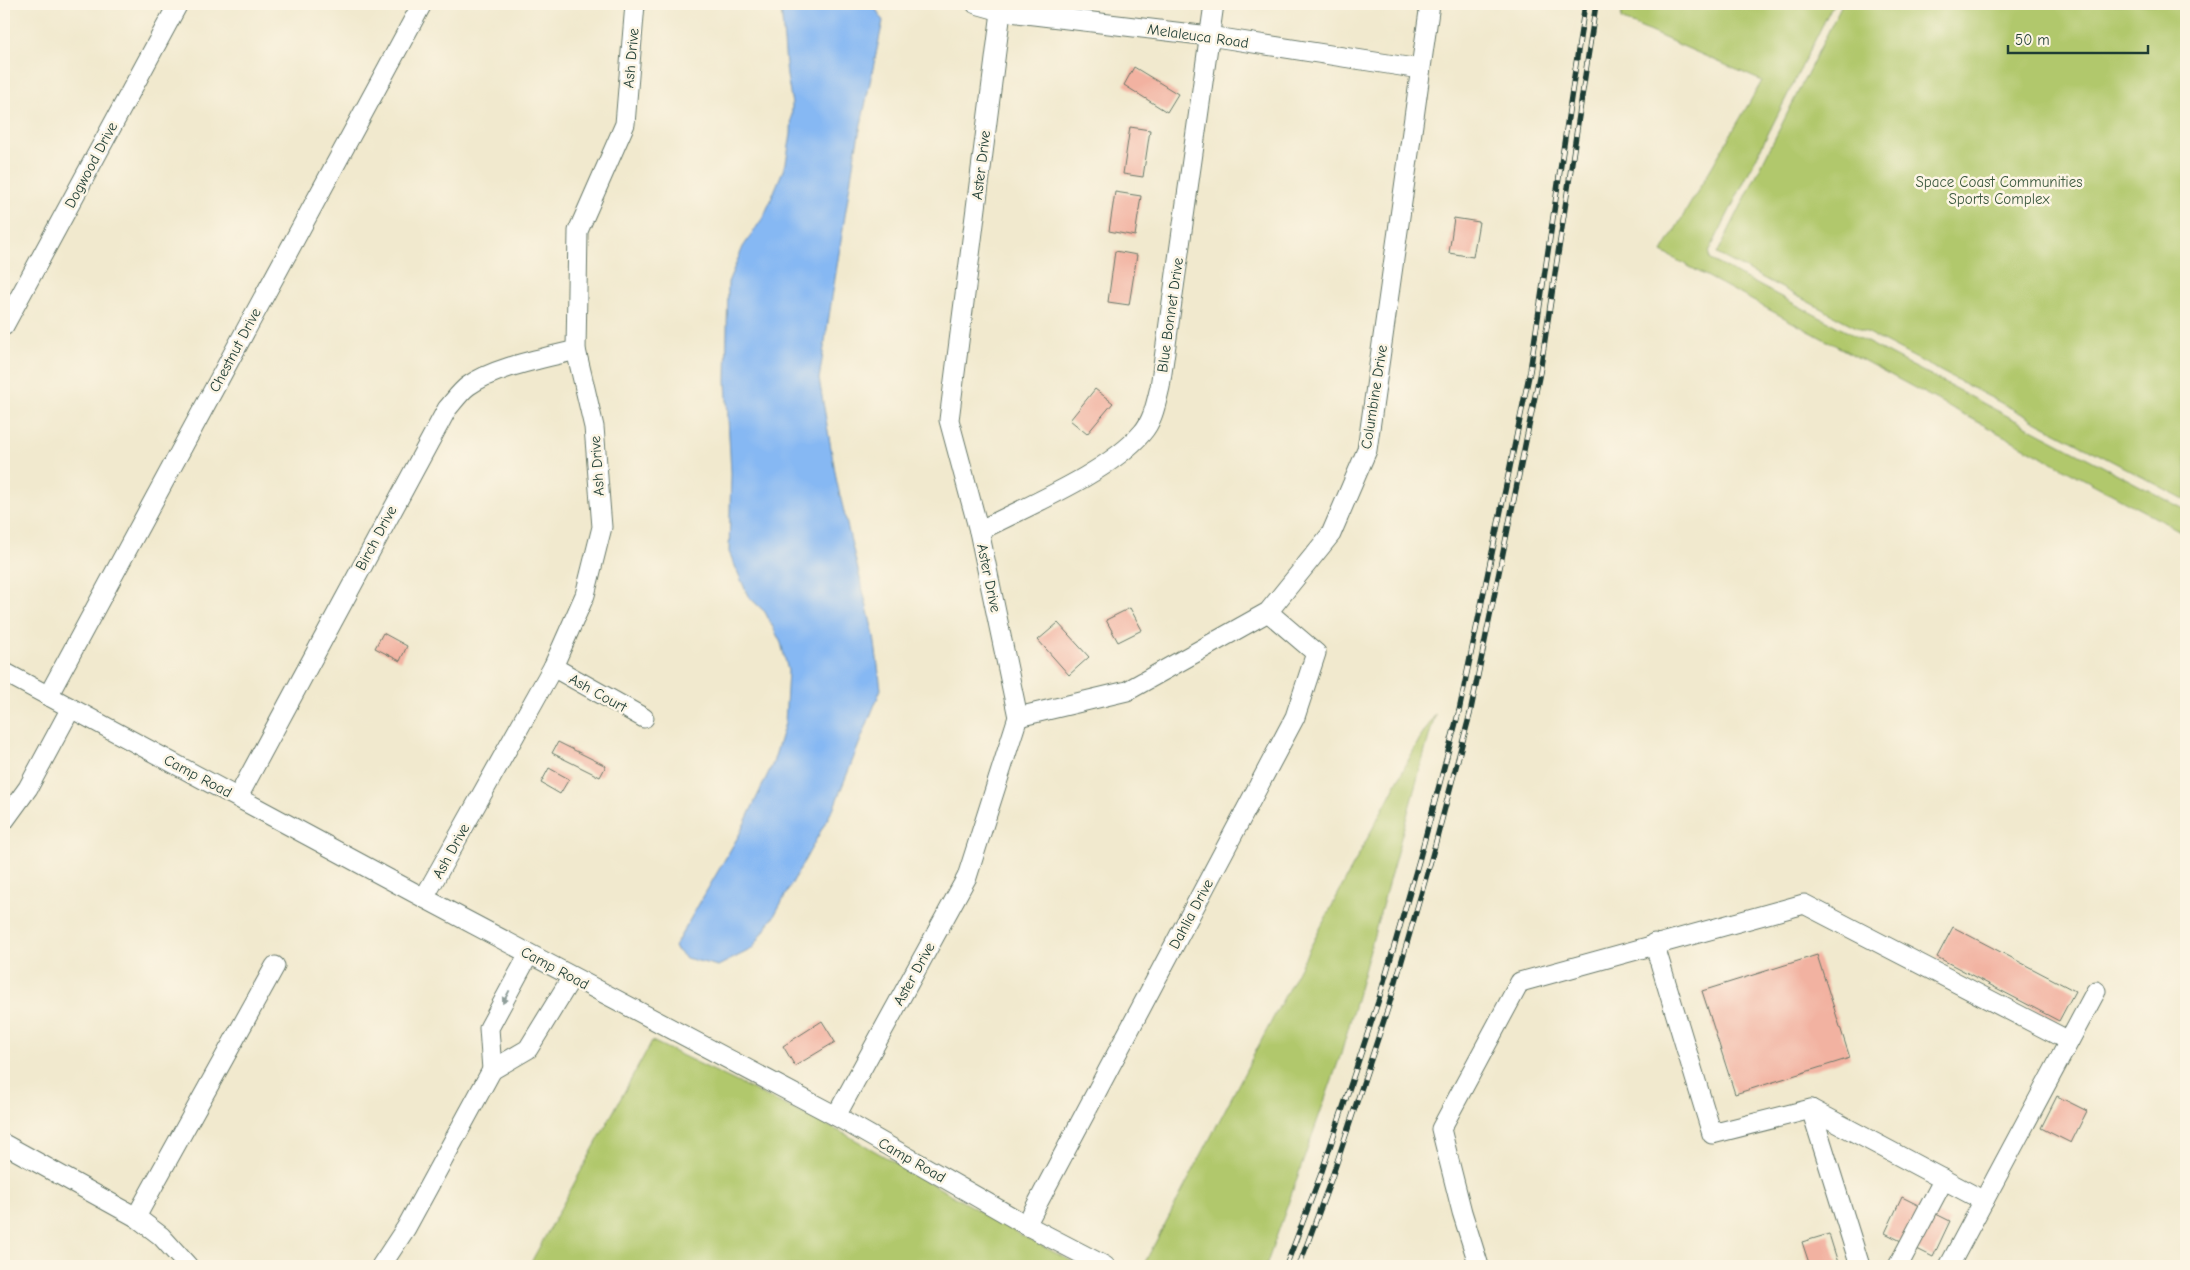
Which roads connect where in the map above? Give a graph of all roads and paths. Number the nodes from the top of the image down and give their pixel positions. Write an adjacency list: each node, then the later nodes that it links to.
1 (178, 4): 10 (street, Dogwood Drive)
2 (422, 4): 16 (street, Chestnut Drive)
3 (636, 4): 11 (street, Ash Drive)
4 (976, 4): 7 (street, Melaleuca Road)
5 (1214, 4): 8 (street, Blue Bonnet Drive)
6 (1430, 4): 9 (street, Columbine Drive)
7 (1001, 8): 8 (street, Melaleuca Road); 12 (street, Aster Drive)
8 (1209, 36): 9 (street, Melaleuca Road); 12 (street, Blue Bonnet Drive)
9 (1420, 69): 13 (street, Columbine Drive)
10 (4, 326)
11 (576, 350): 14 (street, Ash Drive); 20 (street, Birch Drive)
12 (979, 531): 18 (street, Aster Drive)
13 (1268, 612): 18 (street, Columbine Drive); 36 (street, Dahlia Drive)
14 (553, 667): 19 (street, Ash Court); 22 (street, Ash Drive)
15 (4, 672): 16 (street, Camp Road)
16 (48, 696): 17 (street, Camp Road)
17 (71, 708): 20 (street, Camp Road); 21 (street)
18 (1018, 717): 31 (street, Aster Drive)
19 (644, 718)
20 (238, 798): 22 (street, Camp Road)
21 (4, 821)
22 (424, 898): 24 (street, Camp Road)
23 (1654, 943): 28 (street); 30 (street); 40 (street)
24 (529, 954): 26 (street, Camp Road); 29 (street, one-way to 29)
25 (275, 966): 35 (street)
26 (572, 977): 29 (street); 31 (street, Camp Road)
27 (2096, 991): 28 (street)
28 (2069, 1041): 34 (street)
29 (492, 1070): 38 (street)
30 (1812, 1109): 33 (street); 41 (street)
31 (836, 1116): 36 (street, Camp Road)
32 (4, 1144): 35 (street)
33 (1944, 1179): 34 (street); 42 (street)
34 (1984, 1201): 43 (street)
35 (136, 1217): 37 (street)
36 (1026, 1225): 39 (street, Camp Road)
37 (188, 1266)
38 (381, 1266)
39 (1104, 1266)
40 (1479, 1266)
41 (1860, 1266)
42 (1898, 1266)
43 (1949, 1266)

